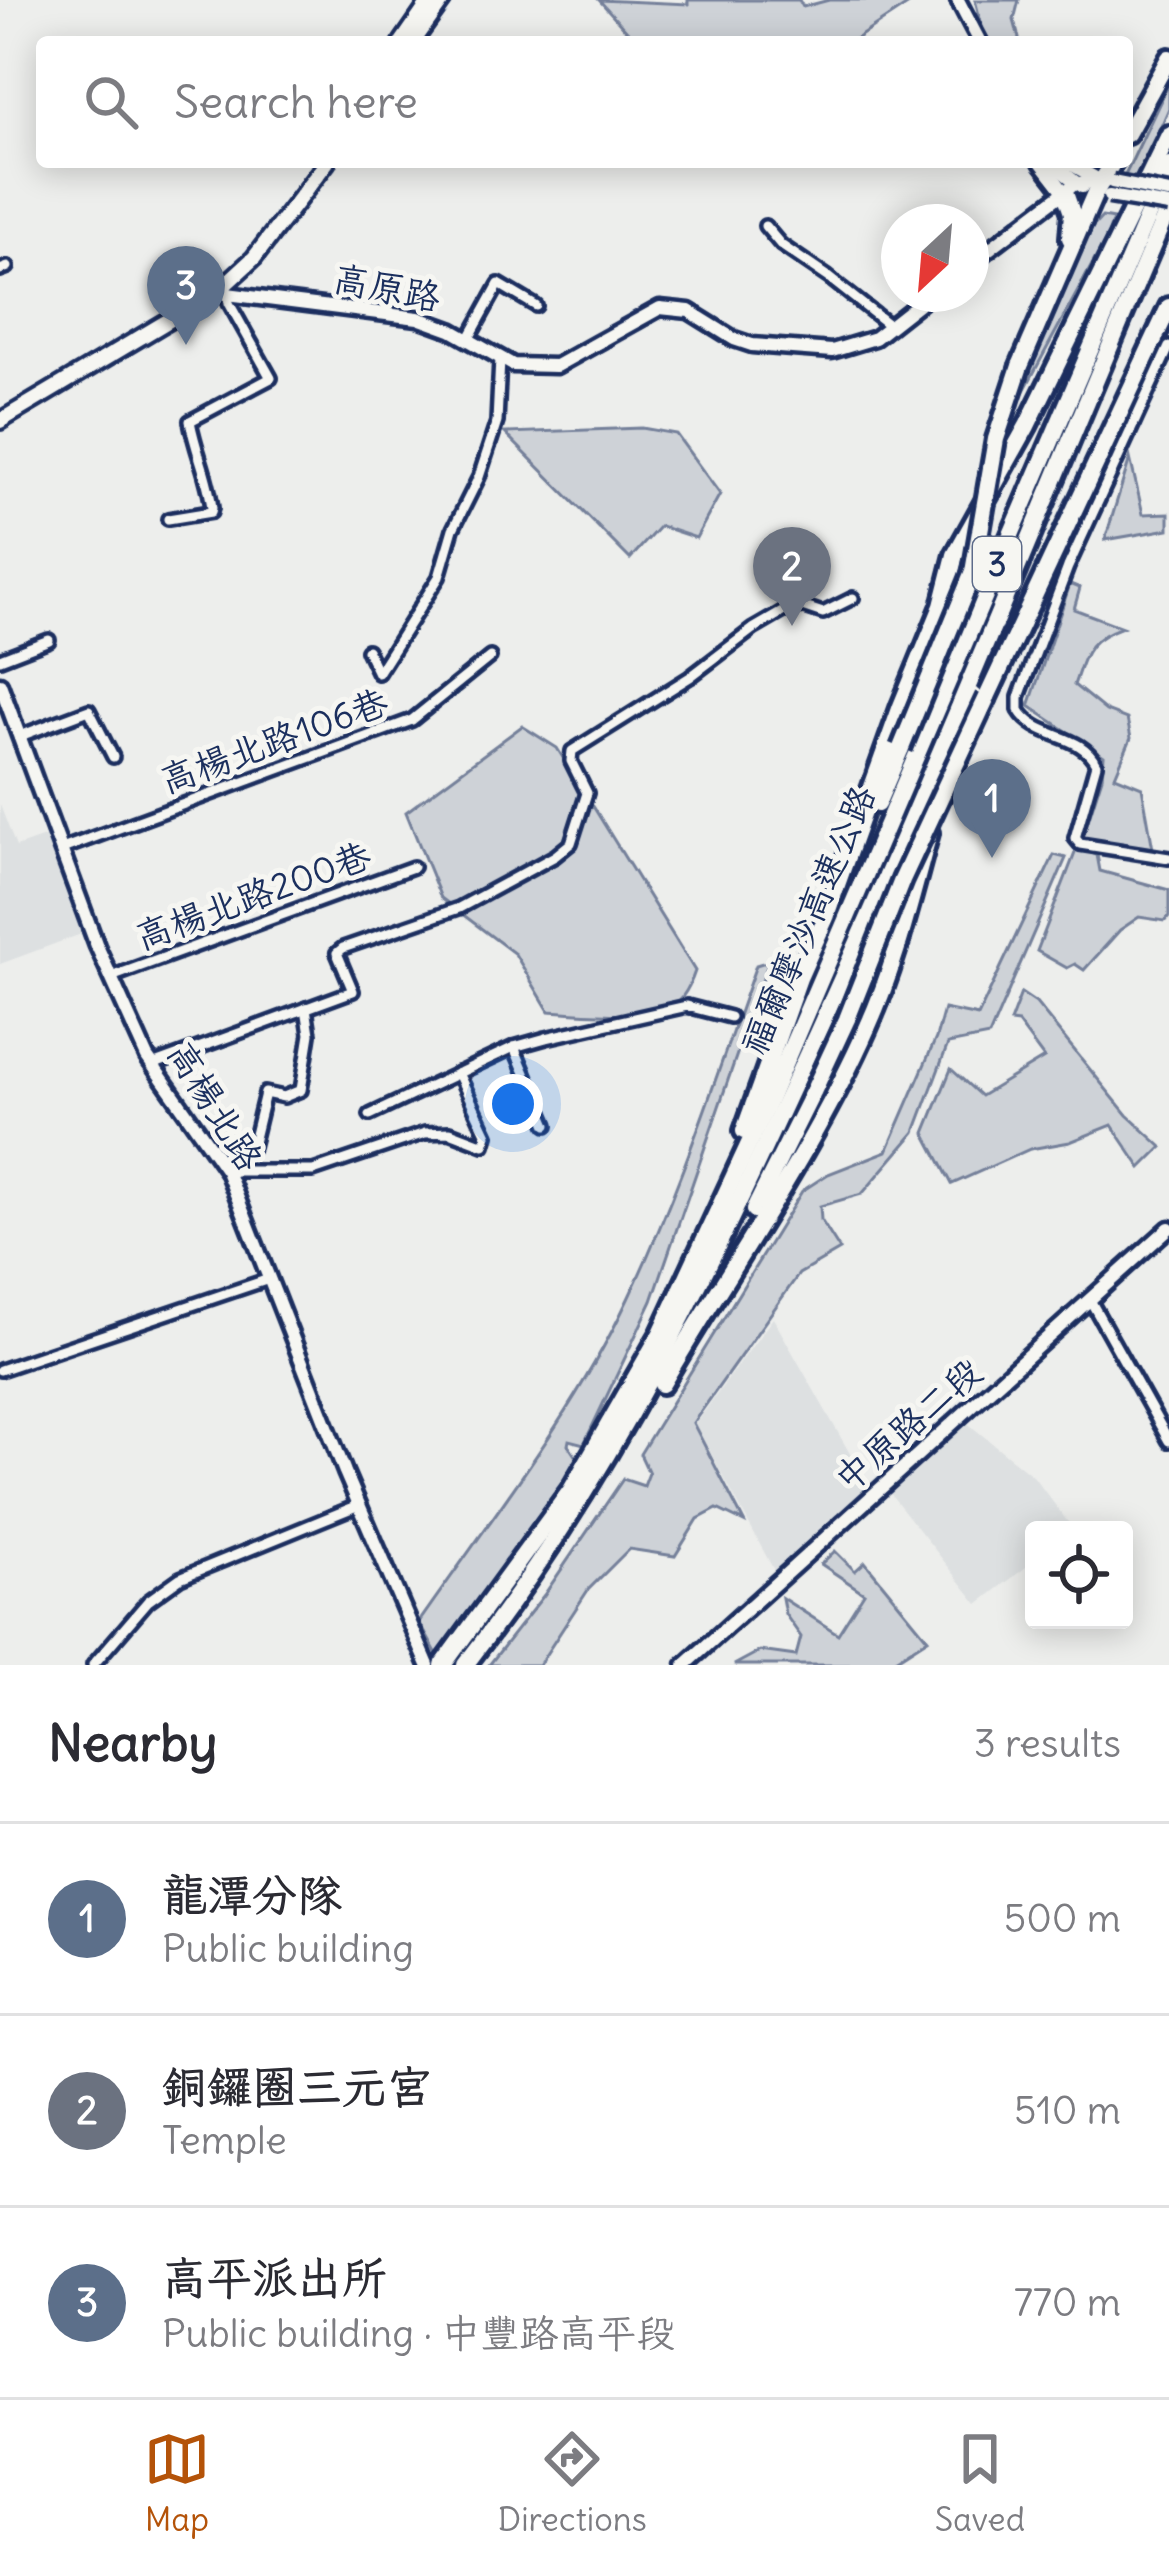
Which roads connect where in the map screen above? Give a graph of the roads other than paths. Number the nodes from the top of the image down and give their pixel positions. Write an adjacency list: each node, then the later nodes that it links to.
1 (430, 0): 4 (main road)
2 (443, 0): 5 (main road)
3 (958, 0): 6 (street)
4 (405, 36)
5 (417, 36)
6 (977, 36)
7 (1169, 58): 8 (highway)
8 (1155, 80): 9 (highway); 10 (highway)
9 (1133, 111)
10 (1133, 122)
11 (1169, 135): 48 (highway)
12 (1169, 166): 58 (highway, 福爾摩沙高速公路 / 3)
13 (311, 168): 25 (main road)
14 (322, 168): 25 (main road)
15 (1051, 168): 18 (street)
16 (1076, 168): 19 (street)
17 (1111, 168): 19 (highway)
18 (1070, 188): 19 (street); 23 (street); 24 (highway)
19 (1105, 188): 20 (street, bridge); 21 (street, bridge); 24 (highway)
20 (1169, 193)
21 (1169, 206): 36 (highway, 福爾摩沙高速公路 / 3)
22 (765, 226): 29 (street)
23 (989, 249)
24 (1066, 262): 48 (highway, bridge)
25 (221, 289): 30 (street, 高原路); 33 (main road); 34 (main road); 35 (street)
26 (536, 306): 30 (street)
27 (1169, 307): 61 (highway, bridge)
28 (908, 312): 29 (street, 高原路)
29 (890, 326): 32 (street, 高原路)
30 (468, 340): 32 (street, 高原路)
31 (1169, 347): 46 (street)
32 (500, 359): 39 (street)
33 (0, 411)
34 (0, 421)
35 (168, 519)
36 (1008, 586): 61 (highway); 66 (highway, 福爾摩沙高速公路 / 3)
37 (854, 598): 50 (street)
38 (50, 640): 41 (street)
39 (367, 650)
40 (490, 658): 45 (street, 高楊北路106巷)
41 (0, 659)
42 (0, 684): 43 (street, 高楊北路)
43 (20, 736): 44 (street); 45 (street, 高楊北路)
44 (113, 757)
45 (62, 849): 49 (street, 高楊北路)
46 (1169, 858)
47 (413, 866): 49 (street, 高楊北路200巷)
48 (824, 921): 58 (highway)
49 (111, 977): 53 (street, 高楊北路)
50 (306, 1008): 53 (street); 57 (street)
51 (730, 1016): 52 (street)
52 (514, 1047): 54 (street); 56 (street)
53 (152, 1065): 57 (street, 高楊北路)
54 (458, 1072): 55 (street); 57 (street)
55 (370, 1115)
56 (547, 1125)
57 (227, 1171): 60 (street, 高楊北路)
58 (711, 1228): 69 (highway, 福爾摩沙高速公路 / 3)
59 (1169, 1228): 62 (street, 中原路二段)
60 (269, 1279): 63 (street); 65 (street, 高楊北路)
61 (719, 1287): 66 (highway)
62 (1090, 1300): 64 (street); 71 (street, 中原路二段)
63 (0, 1370)
64 (1169, 1441)
65 (359, 1504): 67 (street); 68 (street, 高楊北路)
66 (556, 1540): 70 (highway, 福爾摩沙高速公路 / 3)
67 (93, 1665)
68 (428, 1665)
69 (443, 1665)
70 (465, 1665)
71 (685, 1665)

